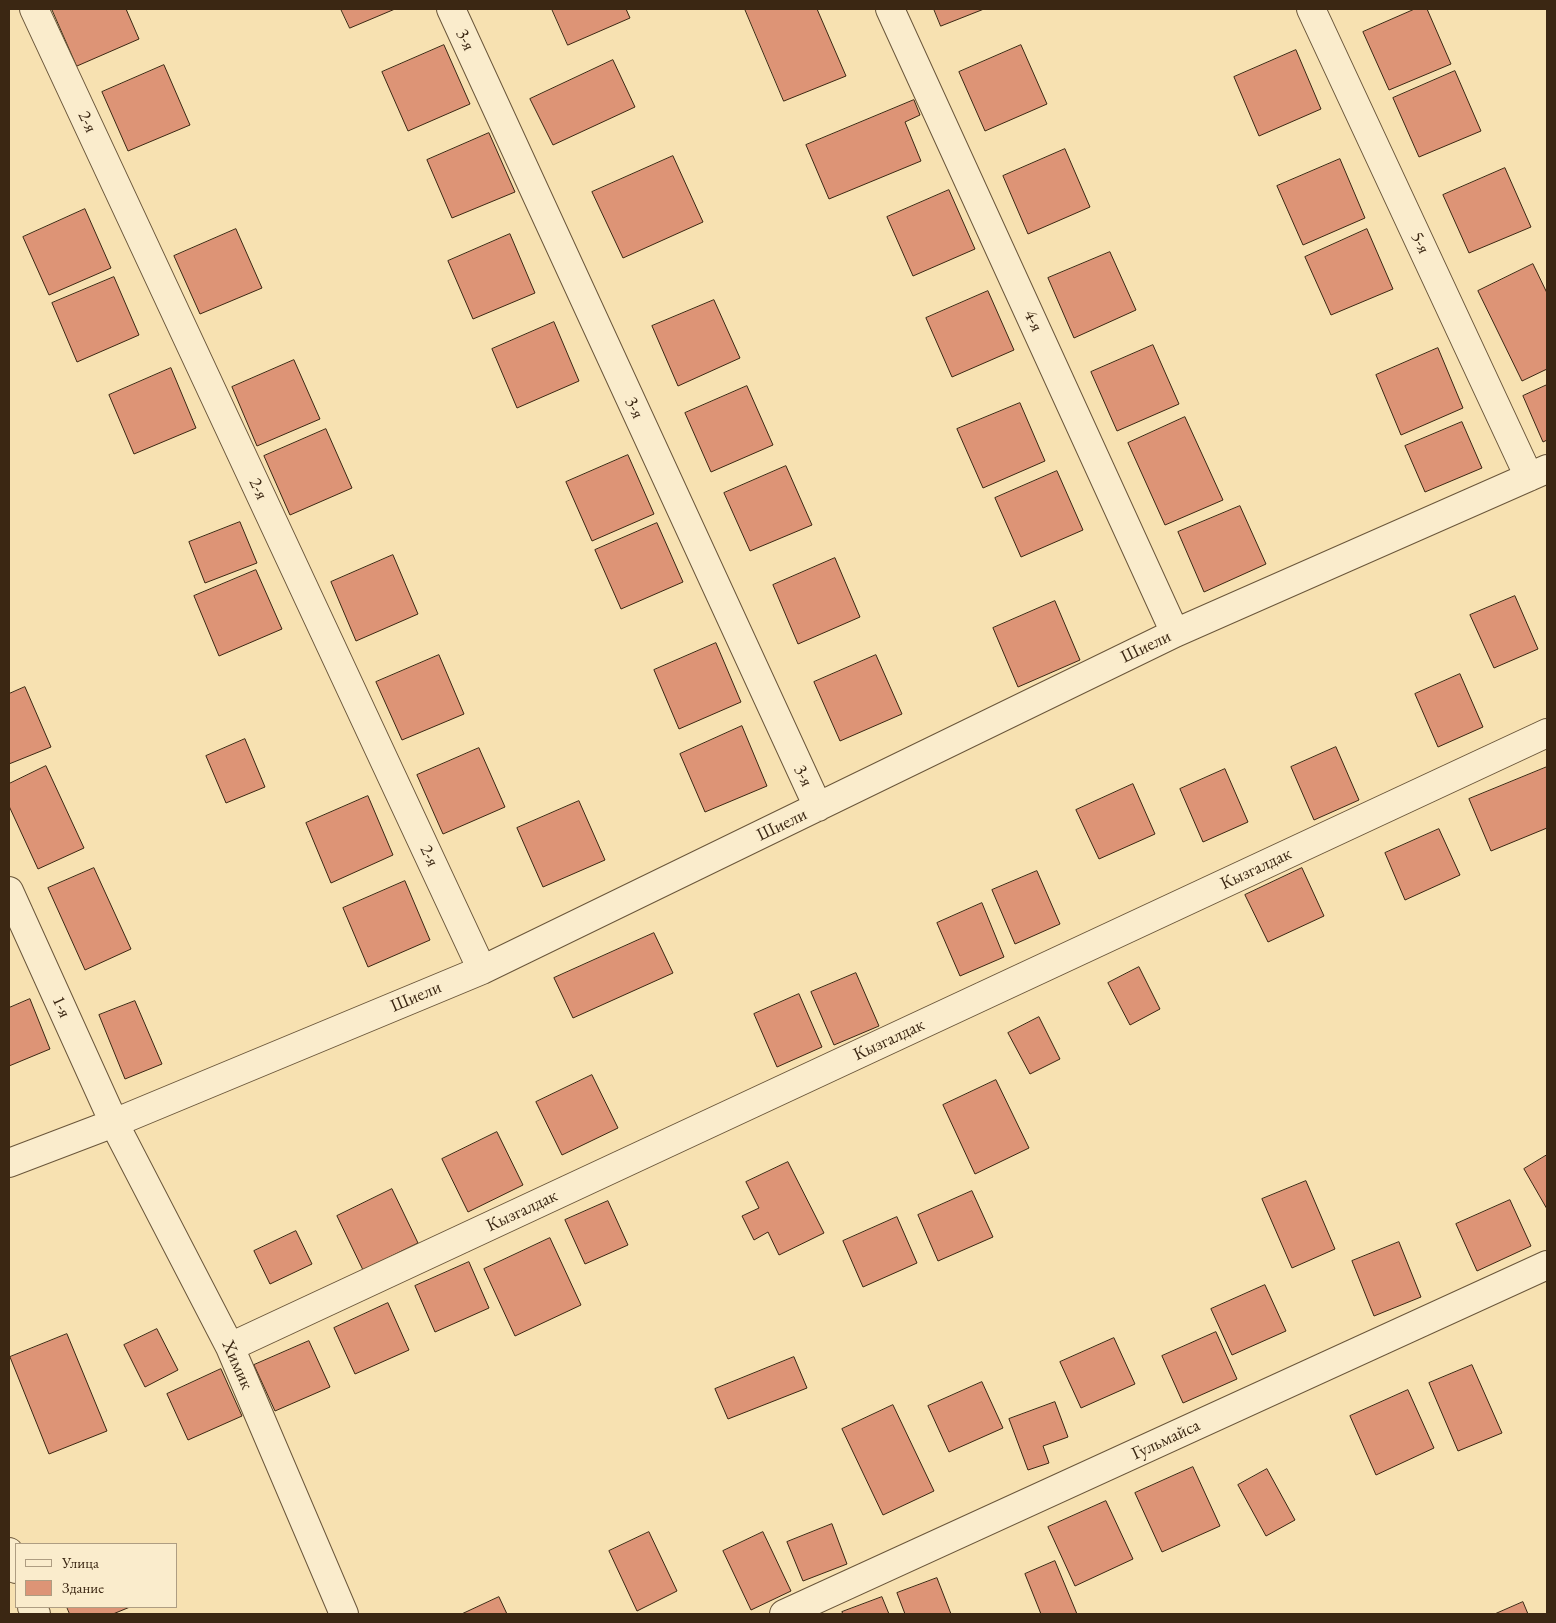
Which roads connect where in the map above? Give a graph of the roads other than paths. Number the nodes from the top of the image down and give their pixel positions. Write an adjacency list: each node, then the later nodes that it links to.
1 (34, 9): 10 (street, 2-я)
2 (451, 9): 8 (street, 3-я)
3 (890, 9): 6 (street, 4-я)
4 (1311, 9): 5 (street, 5-я)
5 (1538, 473): 6 (street, Шиели)
6 (1176, 633): 8 (street, Шиели)
7 (1547, 733): 14 (street, Кызгалдак)
8 (818, 807): 10 (street, Шиели)
9 (9, 891): 11 (street, 1-я)
10 (482, 970): 11 (street, Шиели)
11 (114, 1123): 12 (street, Шиели); 14 (street, Химик)
12 (9, 1163)
13 (1547, 1265): 18 (street, Гульмайса)
14 (230, 1347): 17 (street, Химик)
15 (9, 1552): 16 (street)
16 (15, 1567)
17 (344, 1614)
18 (784, 1614)

